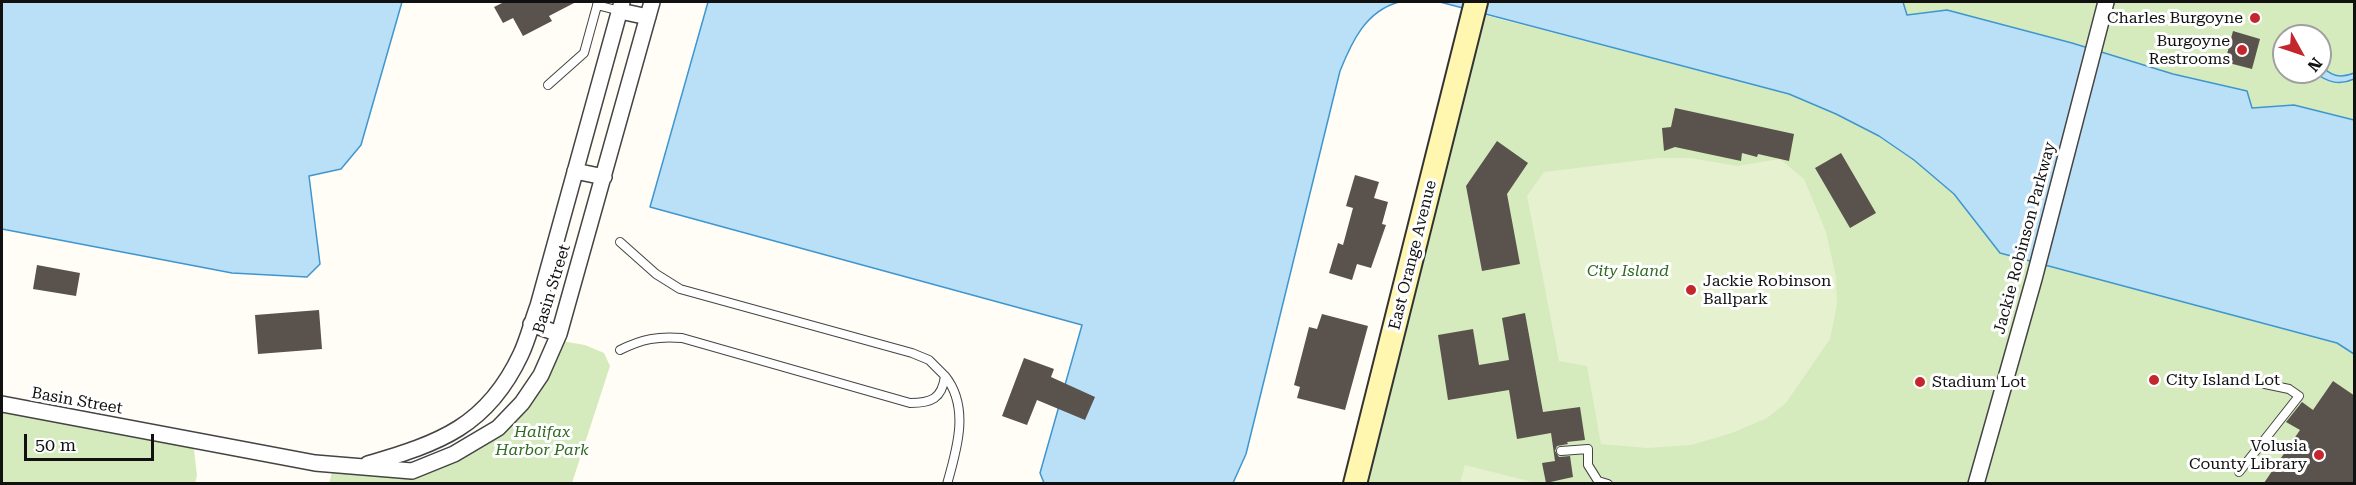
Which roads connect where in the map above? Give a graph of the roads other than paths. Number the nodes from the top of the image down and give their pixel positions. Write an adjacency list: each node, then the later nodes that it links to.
1 (652, 2): 6 (street, Basin Street)
2 (1476, 2): 21 (street, East Orange Avenue)
3 (2106, 2): 23 (street, Jackie Robinson Parkway)
4 (598, 3): 5 (lane); 7 (lane)
5 (621, 6): 6 (street); 8 (street, Basin Street)
6 (648, 17): 9 (street, Basin Street)
7 (548, 85)
8 (575, 171): 9 (street); 11 (street, Basin Street)
9 (603, 177): 12 (street, Basin Street)
10 (620, 242): 14 (lane)
11 (531, 324): 12 (street); 18 (street, Basin Street)
12 (559, 334): 18 (street, Basin Street)
13 (620, 350): 14 (lane)
14 (945, 376): 20 (lane)
15 (2265, 384): 19 (lane)
16 (2, 404): 18 (street, Basin Street)
17 (1561, 451): 22 (lane)
18 (359, 466)
19 (2239, 472)
20 (947, 483)
21 (1355, 483)
22 (1608, 483)
23 (1976, 483)

